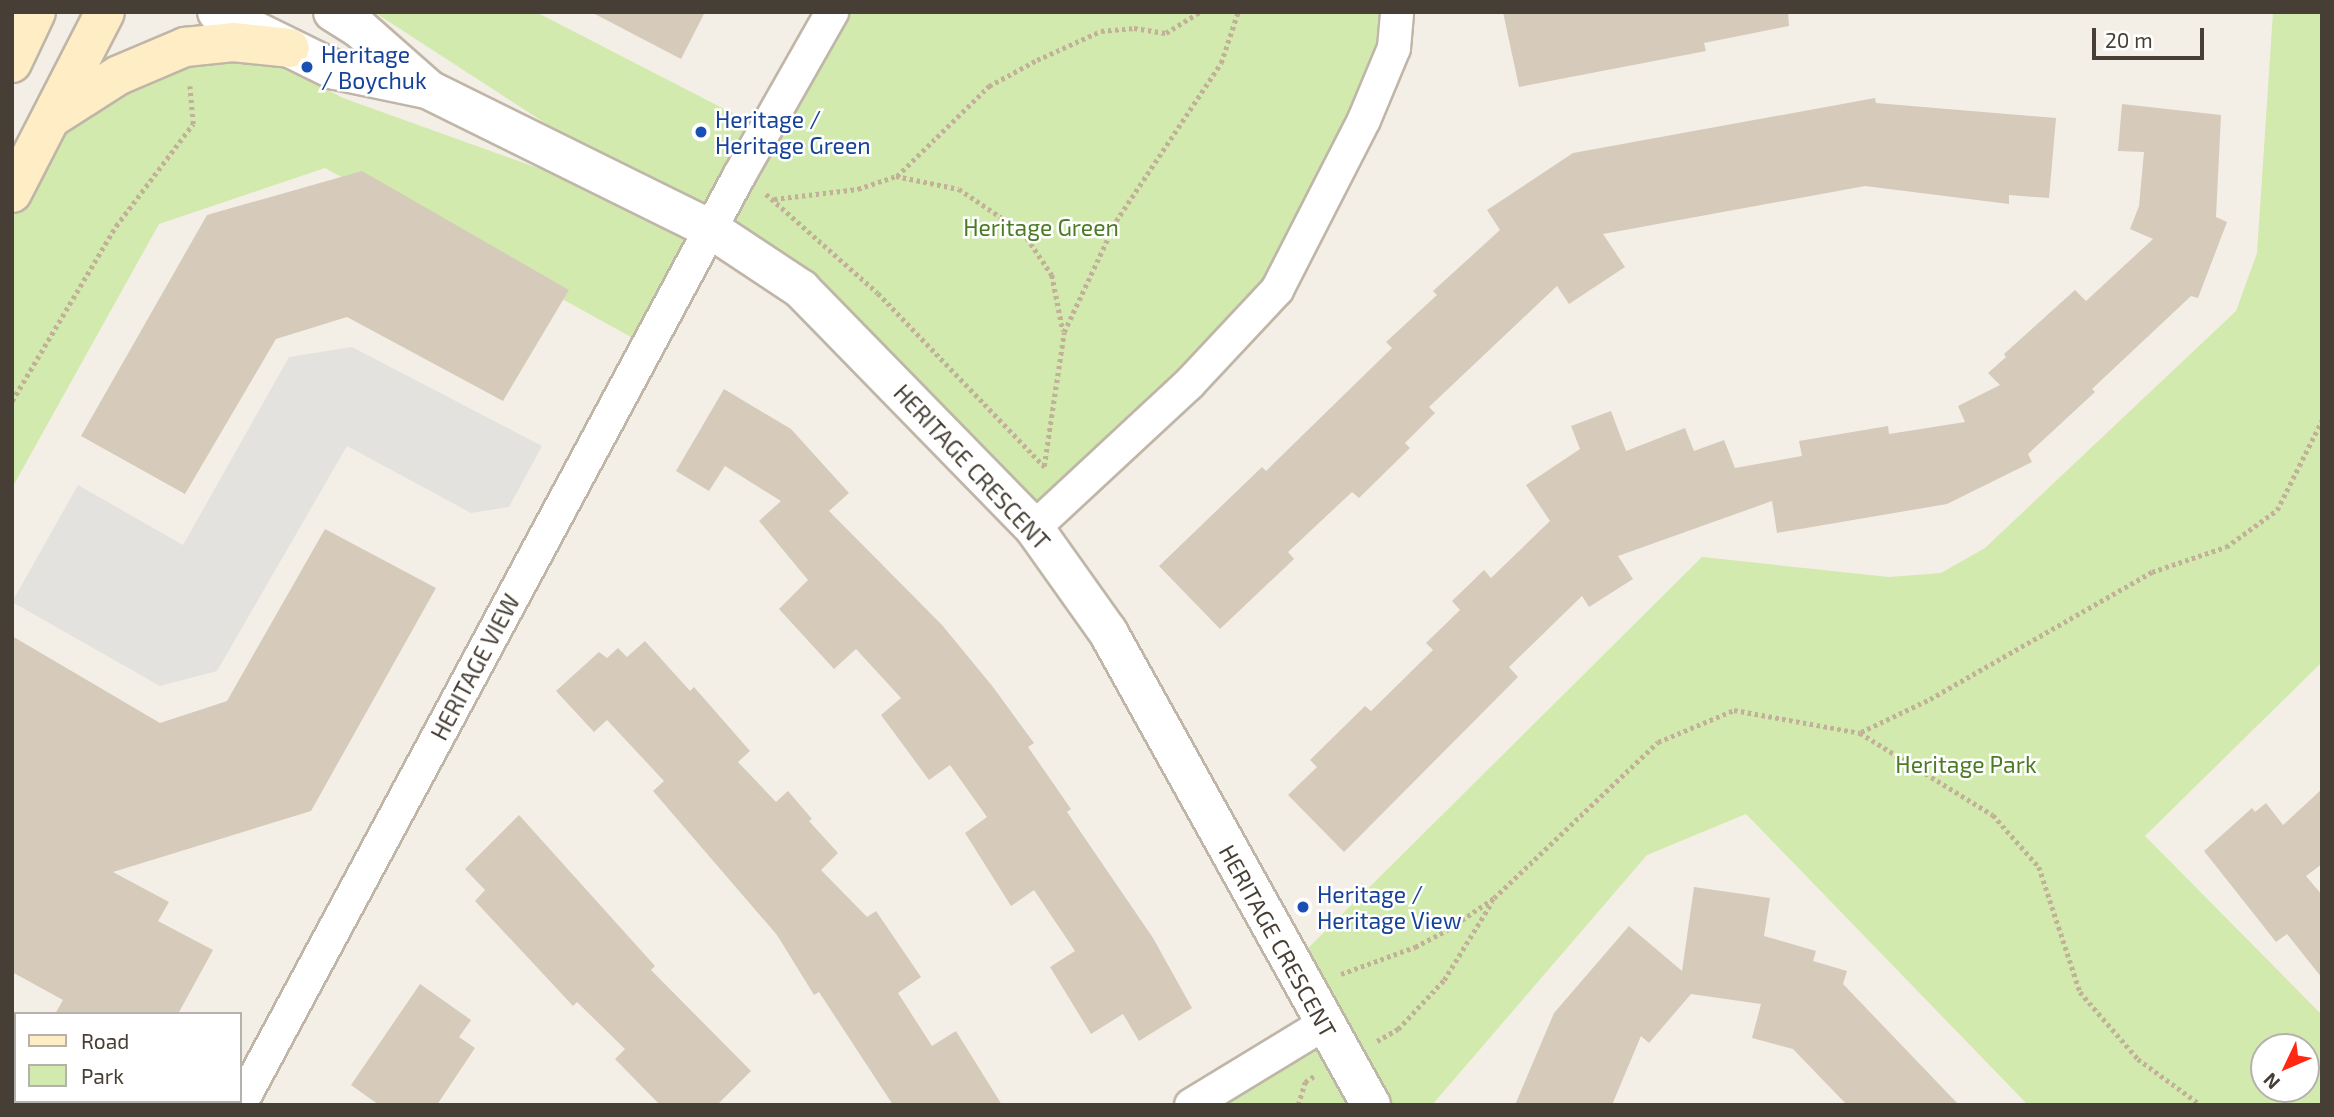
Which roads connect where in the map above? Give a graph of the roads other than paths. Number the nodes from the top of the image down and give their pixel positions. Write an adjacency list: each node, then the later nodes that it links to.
1 (36, 12): 8 (main road)
2 (105, 12): 10 (main road)
3 (217, 12): 7 (street, HERITAGE CRESCENT)
4 (333, 12): 9 (street, HERITAGE CRESCENT)
5 (832, 12): 12 (street)
6 (1397, 12): 13 (street)
7 (290, 48): 9 (street, HERITAGE CRESCENT); 10 (main road)
8 (12, 63)
9 (427, 89): 12 (street, HERITAGE CRESCENT)
10 (53, 117): 11 (main road)
11 (12, 193)
12 (712, 230): 13 (street, HERITAGE CRESCENT); 15 (street, HERITAGE VIEW)
13 (1034, 528): 14 (street, HERITAGE CRESCENT)
14 (1324, 1024): 16 (street); 17 (street, HERITAGE CRESCENT)
15 (242, 1101)
16 (1191, 1105)
17 (1371, 1105)

